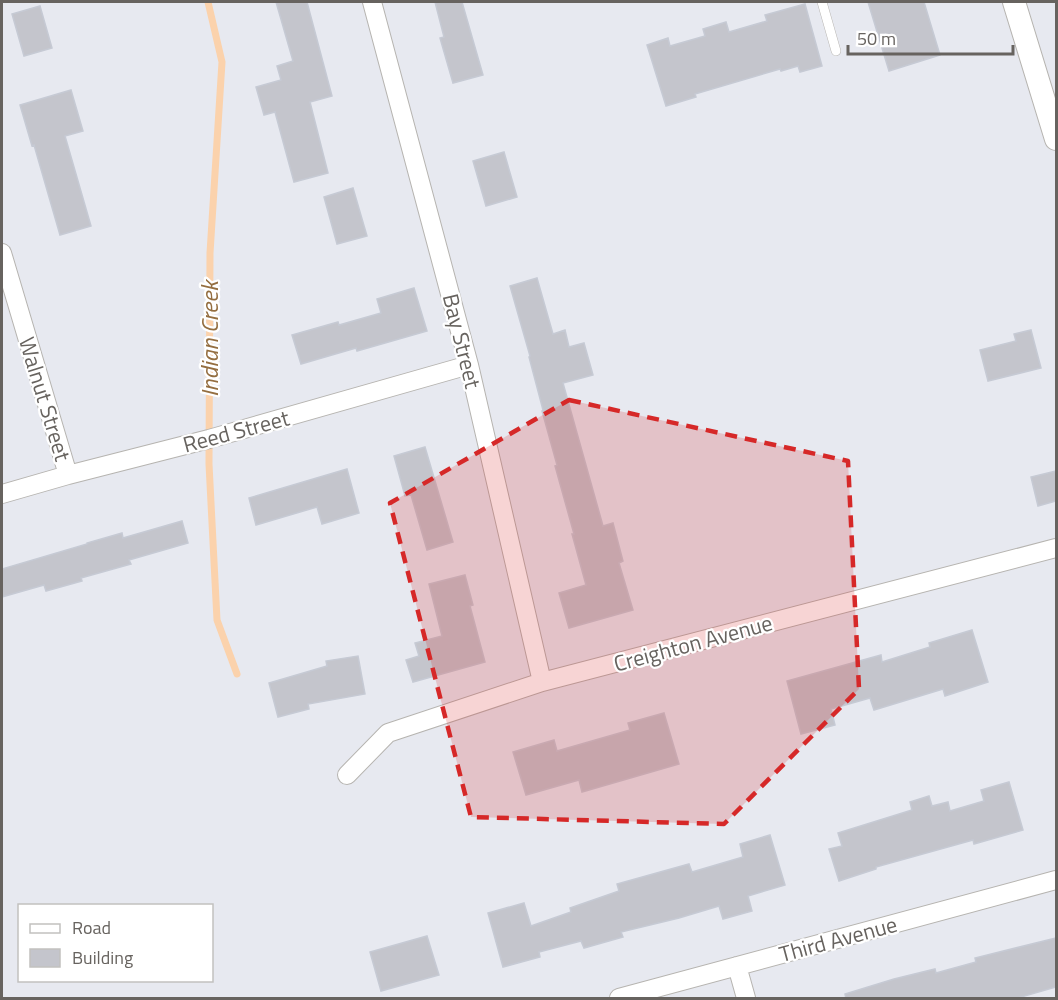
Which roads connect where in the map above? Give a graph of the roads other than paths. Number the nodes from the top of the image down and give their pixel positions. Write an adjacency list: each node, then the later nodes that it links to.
1 (372, 2): 7 (street, Bay Street)
2 (822, 2): 4 (lane)
3 (1014, 2): 5 (street)
4 (836, 51)
5 (1056, 139)
6 (2, 253): 8 (street, Walnut Street)
7 (469, 365): 8 (street, Reed Street); 11 (street, Bay Street)
8 (68, 475): 9 (street, Reed Street)
9 (2, 494)
10 (1056, 548): 11 (street, Creighton Avenue)
11 (542, 682): 12 (street, Creighton Avenue)
12 (347, 775)
13 (1056, 880): 14 (street, Third Avenue)
14 (736, 966): 15 (street, Third Avenue); 16 (street)
15 (619, 999)
16 (746, 999)

